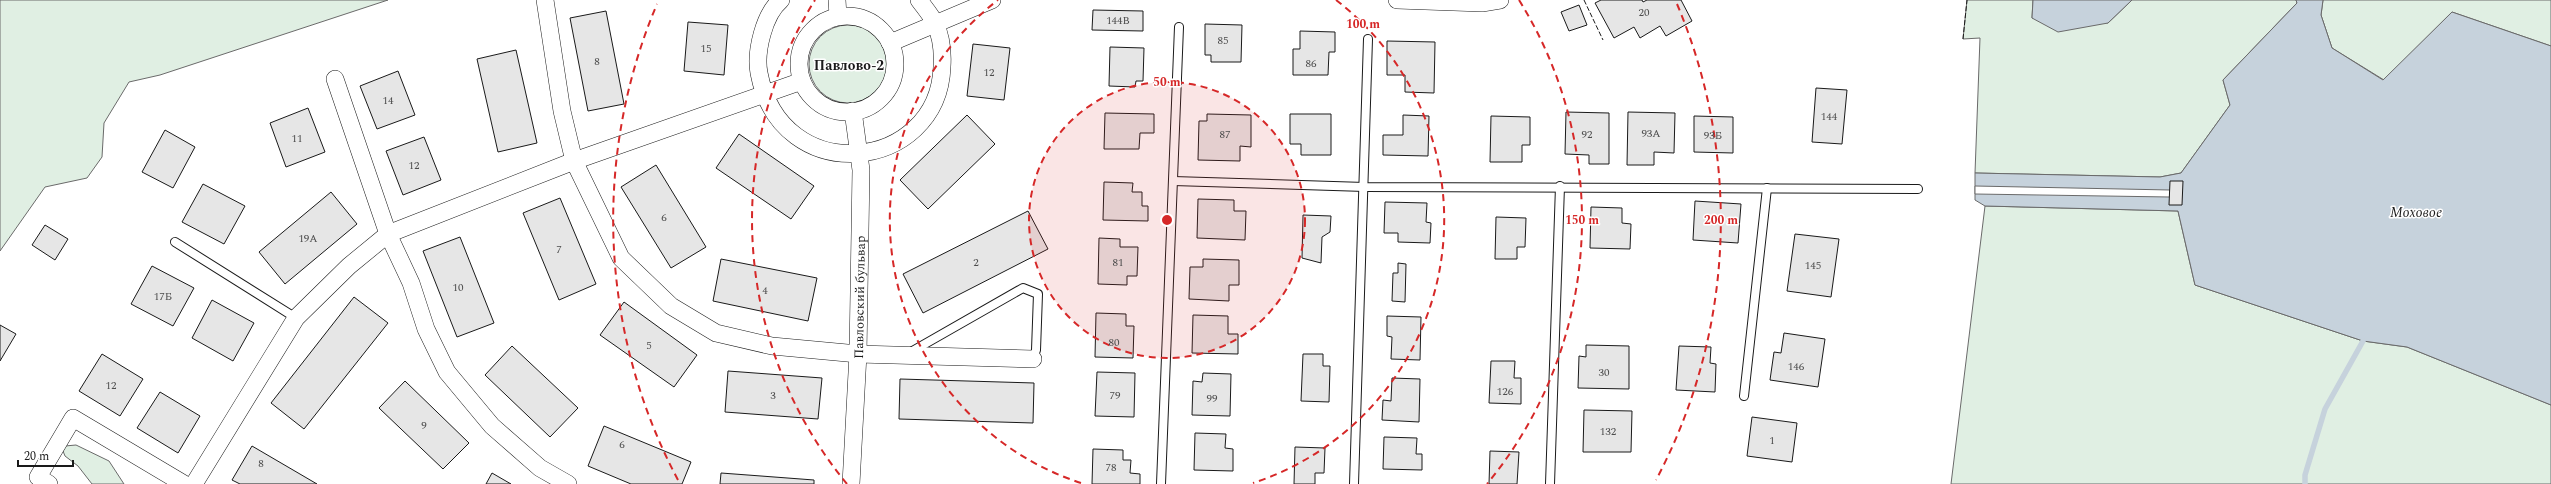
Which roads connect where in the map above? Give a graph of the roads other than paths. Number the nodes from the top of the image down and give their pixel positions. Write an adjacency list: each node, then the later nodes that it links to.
1 (545, 0): 18 (street)
2 (781, 0): 15 (street)
3 (920, 0): 9 (street)
4 (992, 0): 9 (street)
5 (1396, 0): 7 (street)
6 (1500, 0): 7 (street)
7 (1421, 1)
8 (838, 8): 12 (street); 14 (street)
9 (935, 23): 12 (street); 17 (street)
10 (1179, 27): 19 (lane)
11 (1368, 39): 21 (lane)
12 (890, 42): 16 (street)
13 (334, 79): 24 (street)
14 (802, 81): 15 (street); 16 (street)
15 (763, 94): 17 (street); 18 (street)
16 (853, 111): 17 (street, Павловский бульвар)
17 (861, 154): 27 (street, Павловский бульвар)
18 (574, 161): 24 (street); 27 (street)
19 (1173, 181): 21 (lane); 36 (lane)
20 (1560, 186): 21 (lane); 22 (lane); 38 (lane)
21 (1365, 187): 37 (lane)
22 (1767, 188): 23 (lane); 30 (lane)
23 (1918, 189)
24 (388, 234): 26 (street); 34 (street)
25 (175, 242): 26 (lane)
26 (296, 318): 33 (street)
27 (858, 354): 28 (street); 35 (street, Павловский бульвар)
28 (905, 355): 29 (street); 29 (lane)
29 (1033, 359)
30 (1744, 396)
31 (49, 484): 32 (street)
32 (184, 484)
33 (194, 484)
34 (568, 484)
35 (851, 484)
36 (1161, 484)
37 (1354, 484)
38 (1550, 484)

